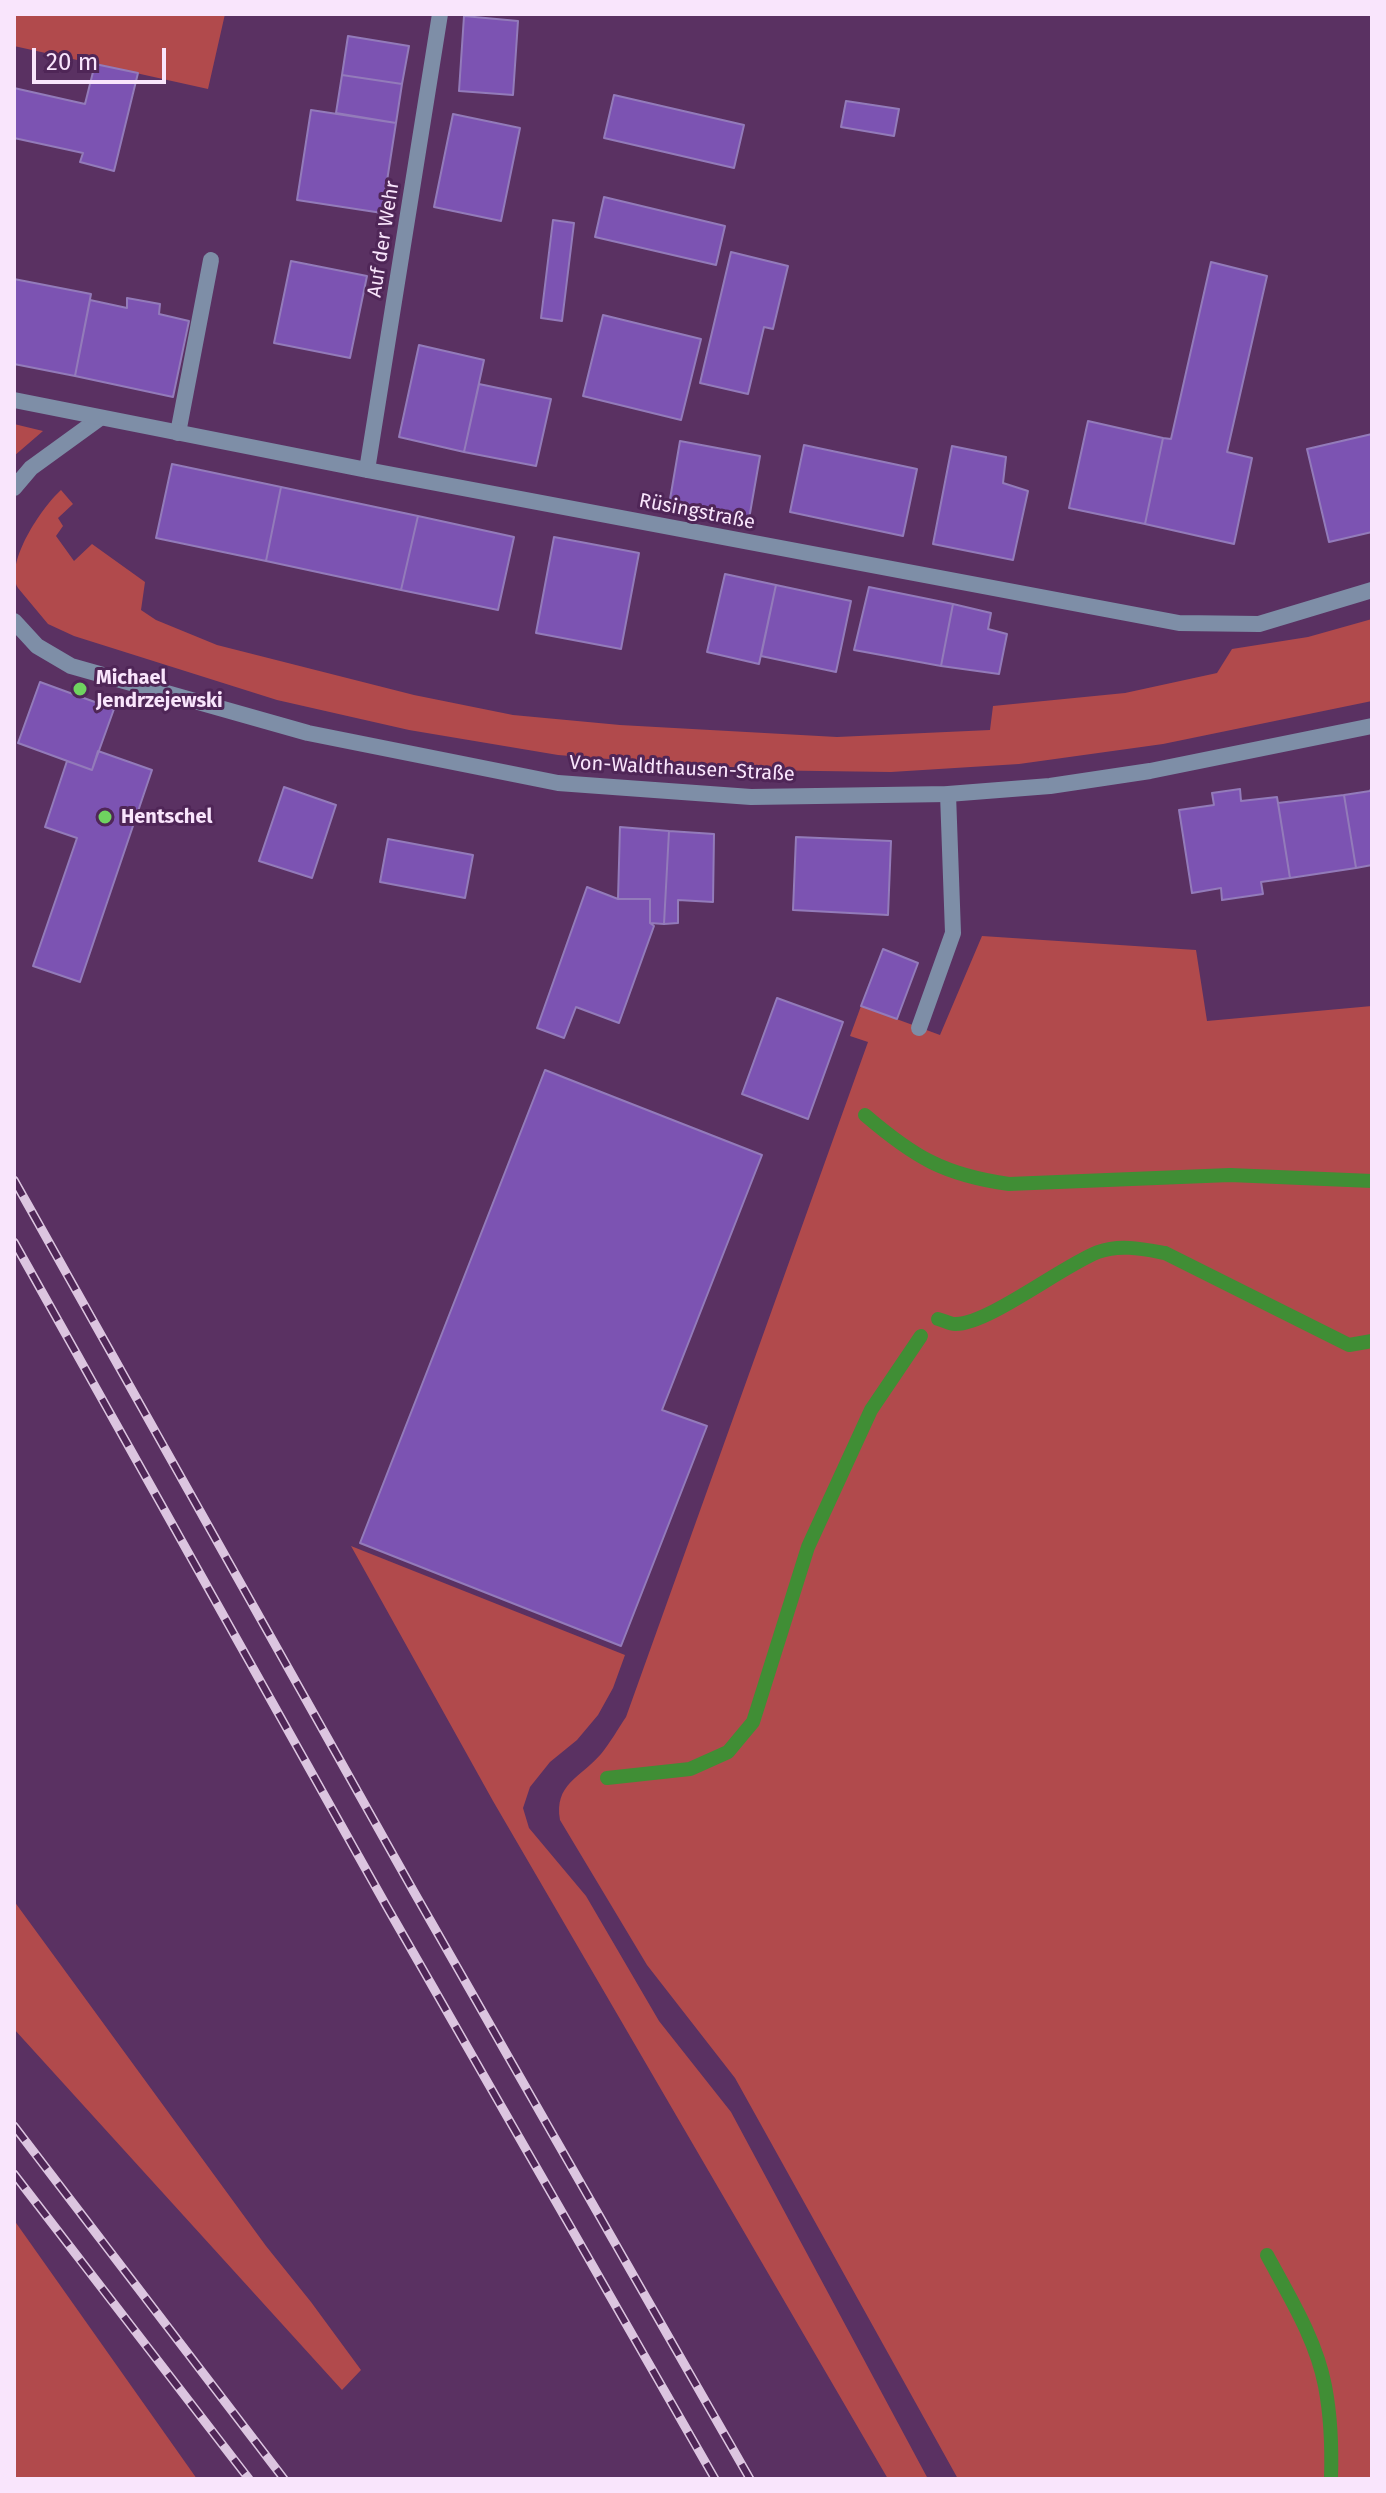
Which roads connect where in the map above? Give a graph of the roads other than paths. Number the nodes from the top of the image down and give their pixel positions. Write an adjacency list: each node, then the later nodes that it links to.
1 (440, 14): 6 (street, Auf der Wehr)
2 (211, 260): 5 (street)
3 (14, 400): 4 (street, Rüsingstraße)
4 (100, 418): 5 (street, Rüsingstraße); 7 (street)
5 (178, 433): 6 (street, Rüsingstraße)
6 (367, 470): 8 (street, Rüsingstraße)
7 (14, 488)
8 (1372, 590)
9 (14, 621): 11 (street, Von-Waldthausen-Straße)
10 (1372, 726): 11 (street, Von-Waldthausen-Straße)
11 (948, 794): 12 (street)
12 (919, 1028)

